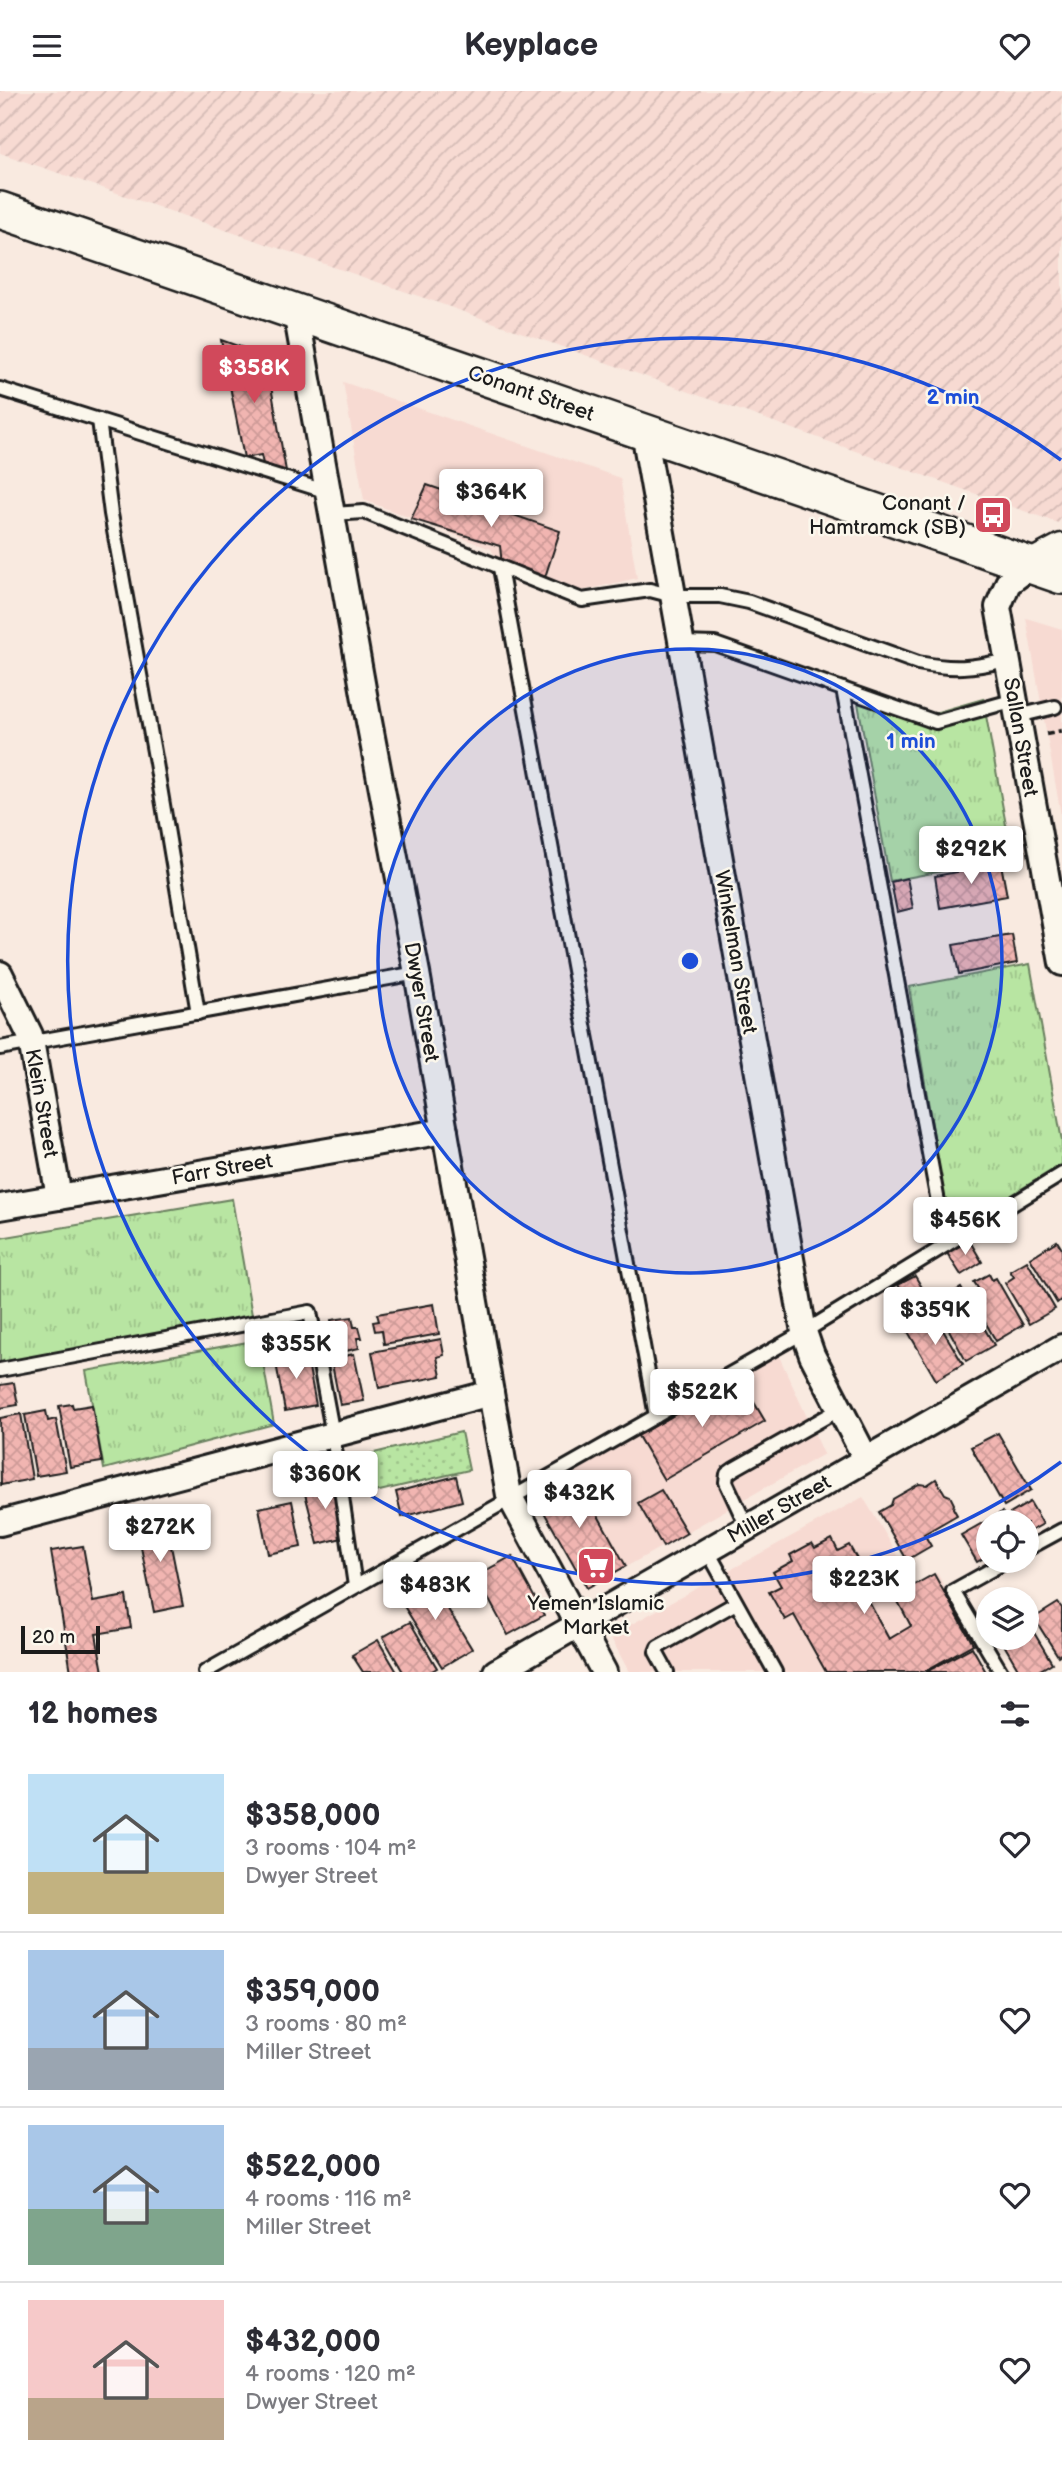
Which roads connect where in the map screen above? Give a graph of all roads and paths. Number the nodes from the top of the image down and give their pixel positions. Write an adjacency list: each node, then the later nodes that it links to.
1 (0, 210): 2 (main road, Conant Street)
2 (296, 312): 5 (main road, Conant Street); 6 (street, Dwyer Street)
3 (0, 389): 4 (lane)
4 (99, 420): 6 (lane); 21 (lane)
5 (644, 432): 9 (main road, Conant Street); 10 (street, Winkelman Street)
6 (330, 503): 8 (lane); 19 (street, Dwyer Street)
7 (1062, 549): 9 (street)
8 (500, 568): 10 (lane); 34 (lane)
9 (1047, 571): 12 (street, Sallan Street)
10 (673, 596): 11 (street, Winkelman Street); 12 (lane)
11 (681, 643): 13 (lane); 29 (street, Winkelman Street)
12 (1007, 660): 15 (street, Sallan Street)
13 (843, 689): 15 (lane); 28 (lane)
14 (1055, 707): 15 (lane)
15 (1016, 708): 18 (street, Sallan Street)
16 (1062, 731): 17 (path)
17 (1041, 734)
18 (1062, 963)
19 (417, 973): 21 (lane); 24 (street, Dwyer Street)
20 (0, 974): 22 (street, Klein Street)
21 (198, 1013): 22 (lane)
22 (31, 1043): 23 (lane); 26 (street, Klein Street)
23 (0, 1048)
24 (445, 1131): 26 (street, Farr Street); 32 (street, Dwyer Street)
25 (1062, 1174): 28 (lane)
26 (59, 1197): 27 (street, Farr Street)
27 (0, 1207)
28 (946, 1245): 29 (lane)
29 (804, 1332): 33 (street, Winkelman Street); 34 (lane)
30 (1062, 1347): 36 (street, Miller Street)
31 (0, 1370): 35 (lane)
32 (491, 1393): 35 (street); 37 (street, Dwyer Street)
33 (840, 1409): 36 (street, Winkelman Street); 39 (lane)
34 (656, 1416): 37 (lane)
35 (333, 1435): 38 (street); 44 (lane)
36 (866, 1459): 39 (street, Miller Street)
37 (510, 1498): 44 (lane); 46 (street, Dwyer Street)
38 (0, 1523)
39 (747, 1527): 42 (street, Miller Street)
40 (1062, 1530): 41 (lane)
41 (1039, 1542)
42 (707, 1550): 45 (lane); 46 (street, Miller Street)
43 (985, 1573): 52 (lane)
44 (355, 1587): 47 (lane)
45 (736, 1603): 50 (lane); 51 (lane)
46 (579, 1625): 48 (street, Miller Street); 49 (street, Dwyer Street)
47 (205, 1672)
48 (496, 1672)
49 (604, 1672)
50 (667, 1672)
51 (775, 1672)
52 (1001, 1672)

